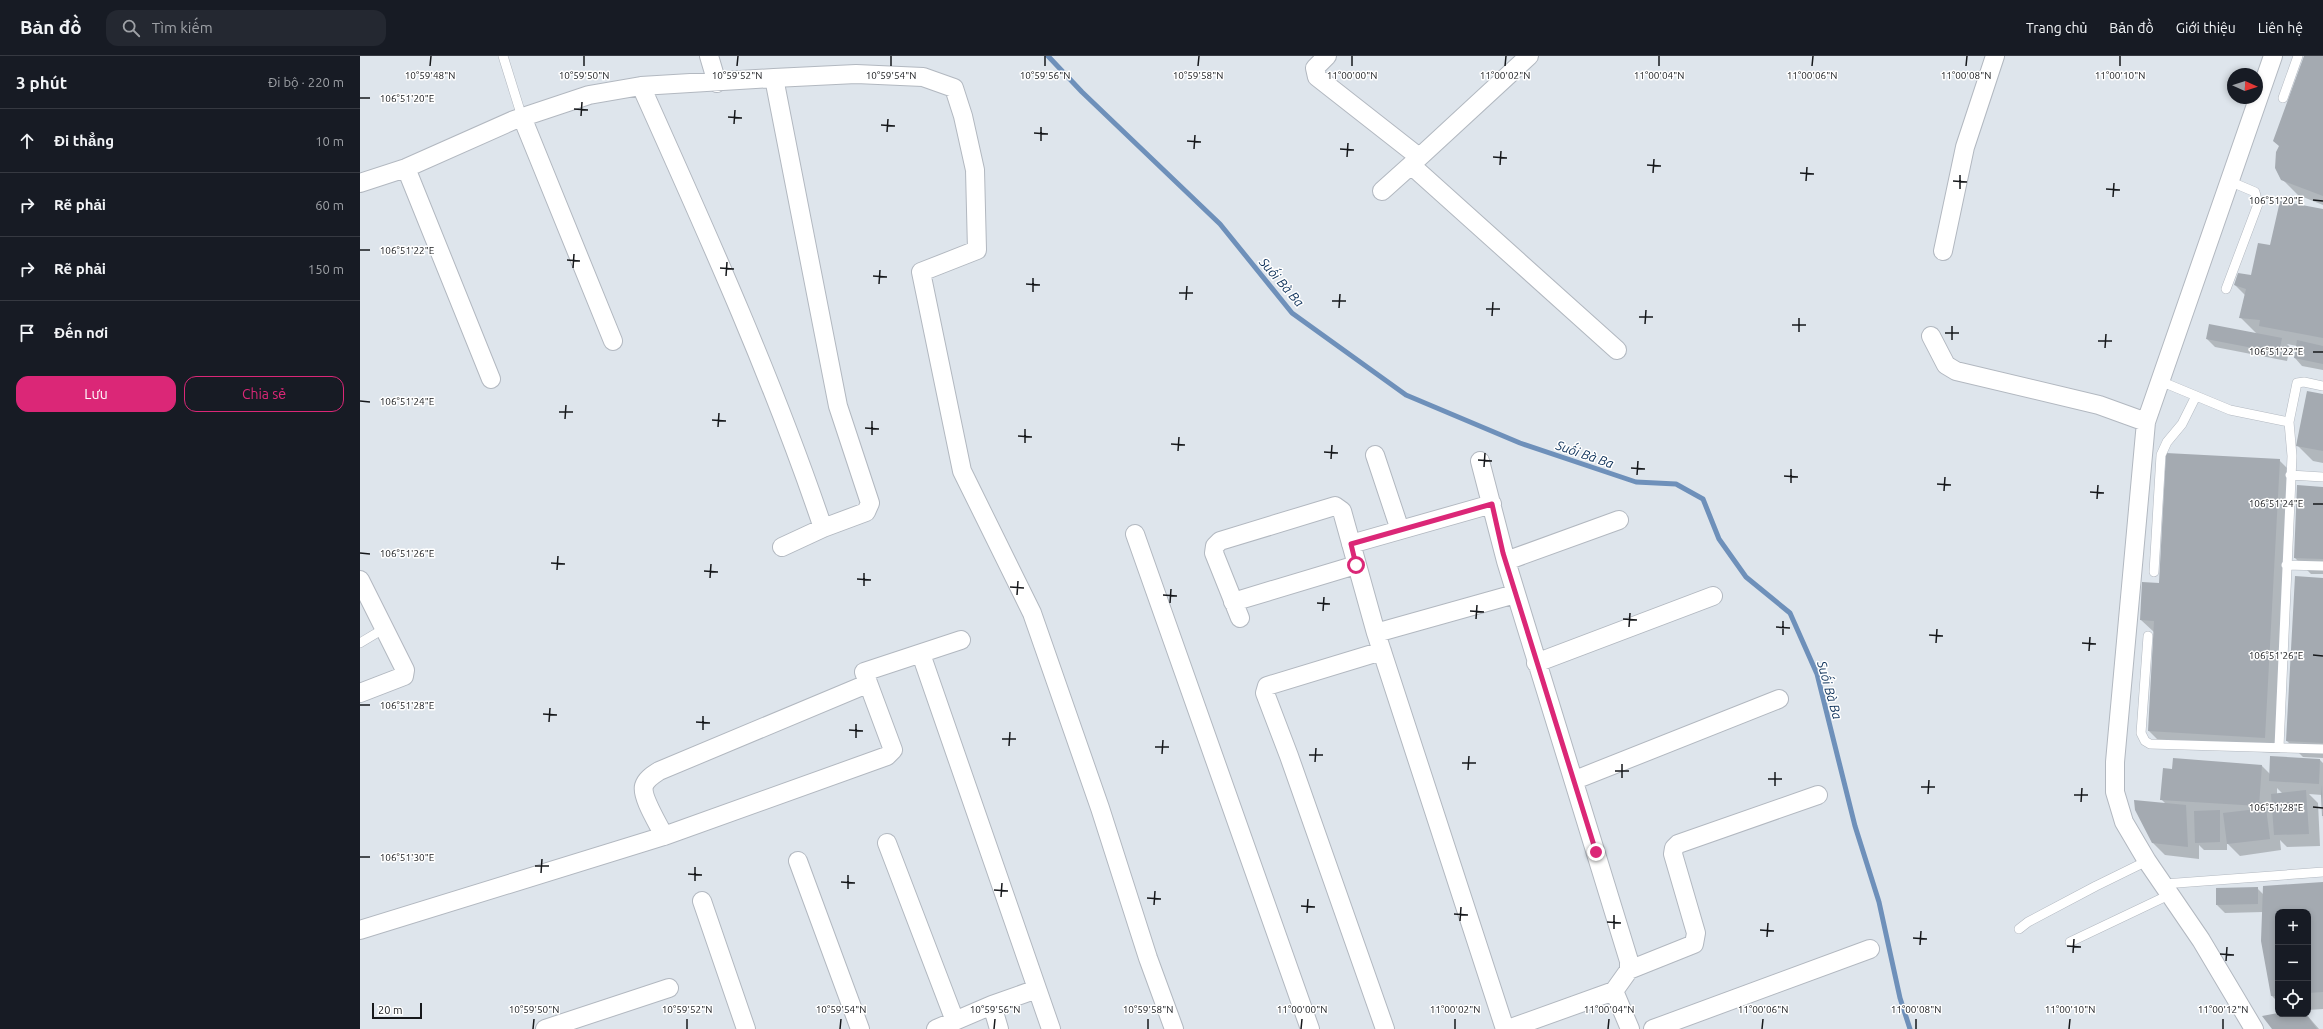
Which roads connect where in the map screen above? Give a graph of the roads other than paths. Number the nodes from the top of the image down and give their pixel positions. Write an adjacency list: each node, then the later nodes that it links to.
1 (503, 56): 12 (lane)
2 (708, 56): 9 (street)
3 (1327, 56): 13 (street)
4 (1528, 56): 13 (street)
5 (1995, 56): 18 (street)
6 (2272, 56): 15 (street)
7 (2298, 56): 11 (lane)
8 (774, 78): 9 (street); 35 (street); 86 (street)
9 (717, 83): 10 (street)
10 (641, 86): 12 (street); 35 (street)
11 (2283, 98)
12 (522, 117): 14 (street); 21 (street)
13 (1415, 161): 17 (street); 22 (street)
14 (406, 168): 16 (street); 23 (street)
15 (2229, 181): 19 (lane); 24 (street)
16 (360, 183)
17 (1382, 191)
18 (1943, 251)
19 (2226, 289)
20 (1931, 336): 27 (street)
21 (614, 341)
22 (1617, 350)
23 (491, 379)
24 (2160, 381): 26 (lane); 27 (street)
25 (2323, 386): 28 (lane)
26 (2196, 396): 28 (lane); 44 (lane)
27 (2146, 422): 66 (street)
28 (2289, 422): 31 (lane)
29 (1375, 455): 36 (street)
30 (1480, 461): 33 (street)
31 (2290, 475): 32 (lane); 42 (lane)
32 (2323, 477)
33 (1492, 504): 36 (street); 40 (street)
34 (1619, 520): 40 (street)
35 (823, 528): 39 (street)
36 (1400, 530): 38 (street)
37 (1135, 534): 87 (street)
38 (1351, 544): 41 (street); 41 (street)
39 (782, 547)
40 (1506, 562): 46 (street)
41 (1356, 565): 49 (street)
42 (2286, 566): 43 (lane); 59 (lane)
43 (2323, 566)
44 (2154, 572)
45 (360, 580): 48 (street)
46 (1515, 594): 49 (street); 55 (street)
47 (1713, 596): 55 (street)
48 (385, 628): 52 (lane); 57 (street)
49 (1376, 633): 53 (street)
50 (2148, 636): 59 (lane)
51 (960, 640): 54 (street)
52 (360, 643)
53 (1382, 651): 88 (street); 89 (street)
54 (920, 654): 56 (street); 76 (street)
55 (1536, 663): 61 (street)
56 (867, 684): 63 (street); 63 (street)
57 (360, 693)
58 (1779, 699): 61 (street)
59 (2279, 747): 60 (lane)
60 (2323, 749)
61 (1575, 780): 74 (street)
62 (1818, 795): 74 (street)
63 (664, 836): 71 (street)
64 (887, 843): 79 (street)
65 (798, 861): 82 (street)
66 (2147, 861): 68 (street); 70 (lane)
67 (2323, 872): 68 (lane)
68 (2168, 889): 72 (lane); 92 (street)
69 (702, 901): 81 (street)
70 (2020, 929)
71 (360, 930)
72 (2070, 942)
73 (1870, 949): 91 (street)
74 (1629, 970): 77 (street)
75 (669, 988): 80 (street)
76 (1036, 989): 78 (street); 85 (street)
77 (1614, 991): 89 (street); 90 (street)
78 (992, 1005): 79 (street); 84 (street)
79 (955, 1021): 83 (street)
80 (545, 1029)
81 (746, 1029)
82 (860, 1029)
83 (936, 1029)
84 (999, 1029)
85 (1051, 1029)
86 (1174, 1029)
87 (1310, 1029)
88 (1385, 1029)
89 (1507, 1029)
90 (1630, 1029)
91 (1653, 1029)
92 (2254, 1029)

